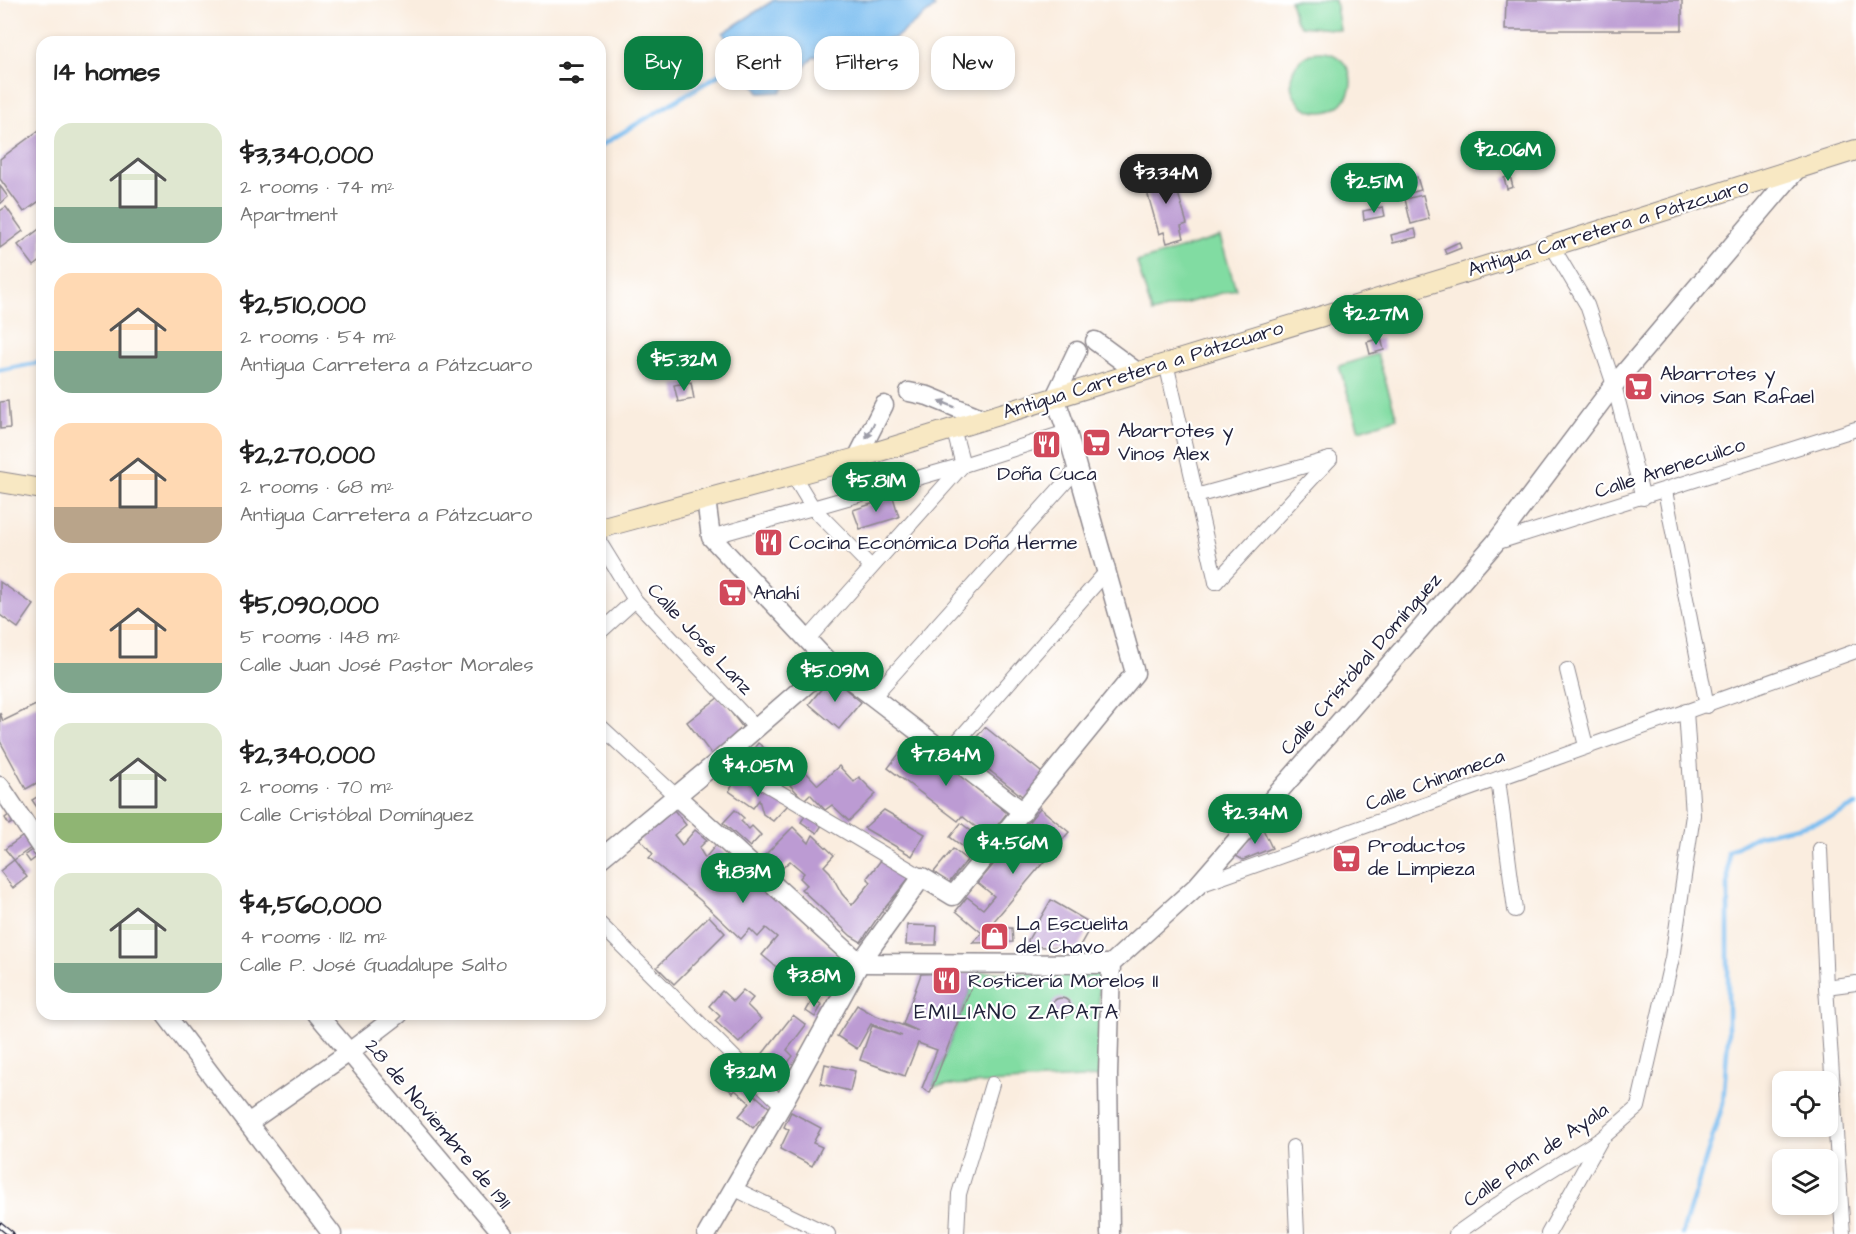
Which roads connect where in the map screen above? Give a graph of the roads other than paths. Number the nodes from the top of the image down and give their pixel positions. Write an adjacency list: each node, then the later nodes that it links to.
1 (1856, 150): 2 (main road, Antigua Carretera a Pátzcuaro)
2 (1798, 168): 3 (main road, Antigua Carretera a Pátzcuaro); 8 (street, Calle Cristóbal Domínguez)
3 (1552, 246): 6 (main road, Antigua Carretera a Pátzcuaro); 8 (street)
4 (1095, 341): 7 (street)
5 (1077, 351): 10 (street)
6 (1166, 363): 7 (main road, Antigua Carretera a Pátzcuaro); 23 (street)
7 (1137, 372): 10 (main road, Antigua Carretera a Pátzcuaro)
8 (1614, 385): 24 (street); 29 (street, Calle Cristóbal Domínguez)
9 (909, 392): 12 (street, one-way to 9)
10 (1055, 397): 12 (main road, Antigua Carretera a Pátzcuaro); 15 (street)
11 (884, 405): 16 (street, one-way to 16)
12 (984, 419): 13 (main road, Antigua Carretera a Pátzcuaro)
13 (953, 428): 16 (main road, Antigua Carretera a Pátzcuaro); 17 (street)
14 (1856, 429): 22 (street, Calle Anenecuilco)
15 (1068, 432): 17 (street); 18 (street)
16 (856, 458): 19 (main road, Antigua Carretera a Pátzcuaro)
17 (963, 465): 26 (street); 31 (street)
18 (1078, 468): 32 (street); 39 (street)
19 (793, 475): 25 (main road, Antigua Carretera a Pátzcuaro); 26 (street)
20 (6, 487): 21 (main road)
21 (36, 489)
22 (1665, 491): 24 (street, Calle Anenecuilco); 40 (street)
23 (1196, 496): 23 (street)
24 (1643, 498): 29 (street, Calle Anenecuilco)
25 (705, 499): 27 (main road, Antigua Carretera a Pátzcuaro); 28 (street)
26 (813, 508): 28 (street); 31 (street)
27 (606, 526)
28 (711, 537): 35 (street)
29 (1495, 543): 55 (street, Calle Cristóbal Domínguez)
30 (606, 553): 33 (street, Calle José Lanz)
31 (871, 567): 35 (street)
32 (1107, 571): 45 (street); 50 (street)
33 (635, 600): 34 (street); 42 (street, Calle José Lanz)
34 (606, 627)
35 (807, 640): 37 (street)
36 (1856, 651): 40 (street, Calle Chinameca)
37 (830, 664): 39 (street); 42 (street)
38 (1567, 670): 44 (street)
39 (873, 697): 45 (street)
40 (1707, 706): 41 (street, Calle Chinameca)
41 (1686, 711): 44 (street, Calle Chinameca); 69 (street, Calle Plan de Ayala)
42 (756, 728): 46 (street)
43 (606, 731): 49 (street)
44 (1586, 746): 47 (street, Calle Chinameca)
45 (947, 753): 50 (street)
46 (722, 758): 49 (street); 54 (street)
47 (1498, 778): 55 (street, Calle Chinameca); 56 (street)
48 (0, 786): 51 (street)
49 (677, 796): 53 (street); 58 (street)
50 (1023, 812): 54 (street)
51 (36, 840)
52 (1820, 849): 61 (street)
53 (606, 854)
54 (922, 877): 58 (street)
55 (1197, 886): 59 (street, Calle Cristóbal Domínguez)
56 (1515, 910)
57 (606, 930): 67 (street)
58 (860, 963): 59 (street); 67 (street)
59 (1112, 964): 77 (street)
60 (1856, 983): 61 (street)
61 (1826, 987): 81 (street)
62 (170, 1020): 68 (street)
63 (322, 1020): 65 (street, 28 de Noviembre de 1911)
64 (391, 1020): 65 (street)
65 (348, 1053): 68 (street); 73 (street, 28 de Noviembre de 1911)
66 (992, 1084): 76 (street)
67 (782, 1105): 71 (street)
68 (249, 1123): 72 (street)
69 (1601, 1139): 79 (street, Calle Plan de Ayala); 80 (street)
70 (1293, 1148): 78 (street)
71 (734, 1188): 74 (street); 75 (street)
72 (332, 1234)
73 (503, 1234)
74 (707, 1234)
75 (828, 1234)
76 (957, 1234)
77 (1110, 1234)
78 (1297, 1234)
79 (1456, 1234)
80 (1548, 1234)
81 (1843, 1234)

